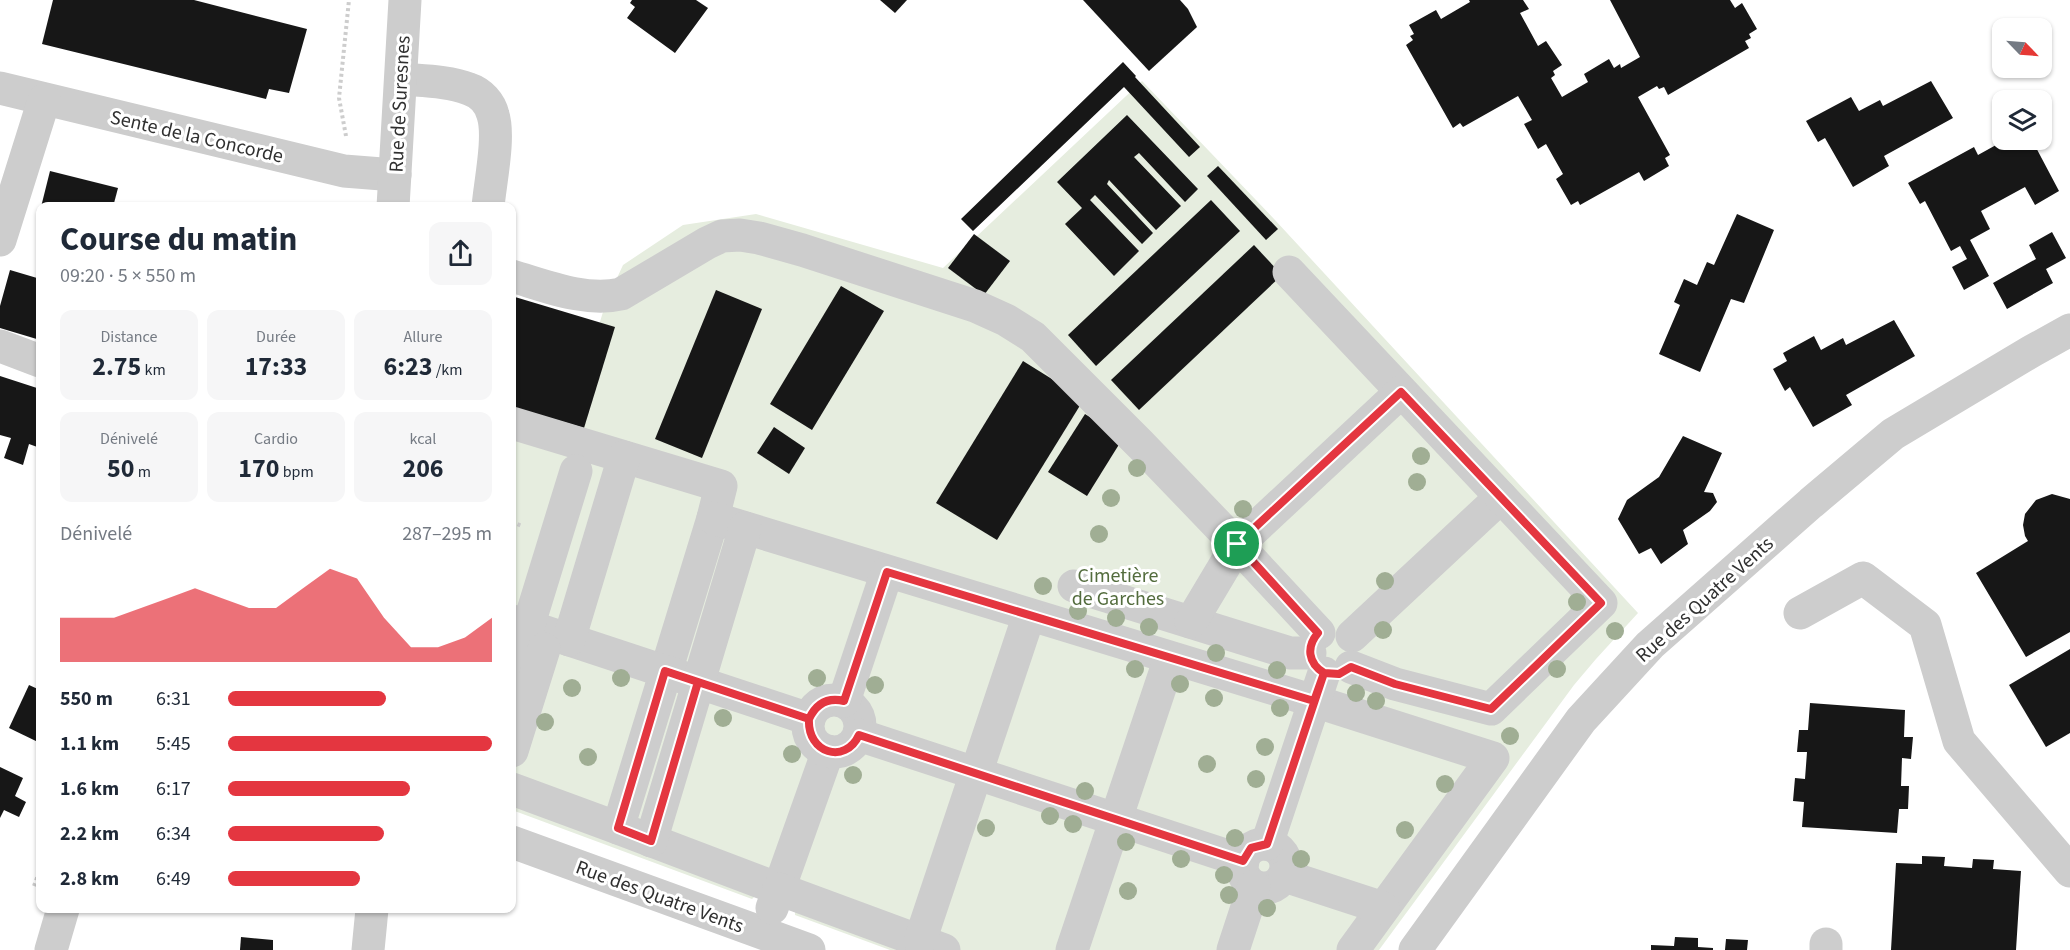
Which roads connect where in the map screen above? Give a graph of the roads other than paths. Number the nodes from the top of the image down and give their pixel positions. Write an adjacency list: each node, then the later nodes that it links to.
1 (405, 0): 2 (street, Rue de Suresnes)
2 (401, 79): 5 (street, Rue de Suresnes); 7 (street)
3 (0, 88): 4 (street, Sente de la Concorde)
4 (44, 100): 5 (street, Sente de la Concorde); 8 (street)
5 (395, 175): 6 (street, Rue de Suresnes)
6 (393, 202)
7 (488, 202)
8 (0, 240)
9 (1289, 272): 14 (street)
10 (516, 277): 21 (street)
11 (2070, 330): 58 (street, Rue des Quatre Vents)
12 (0, 346): 13 (street)
13 (36, 360)
14 (1401, 392): 18 (street); 21 (street)
15 (516, 424): 16 (street)
16 (624, 457): 19 (street); 27 (street)
17 (576, 471): 27 (street)
18 (1501, 497): 29 (street); 29 (street)
19 (713, 518): 20 (street); 30 (street)
20 (745, 528): 22 (street); 32 (street)
21 (1237, 544): 26 (street); 29 (street)
22 (887, 572): 25 (street); 33 (street)
23 (1074, 586): 26 (street)
24 (1800, 613): 45 (street)
25 (1029, 615): 28 (street); 38 (street)
26 (1191, 622): 29 (street)
27 (540, 630): 30 (street); 31 (street); 35 (street)
28 (1170, 658): 29 (street); 40 (street)
29 (1328, 660): 44 (street); 47 (street)
30 (665, 671): 32 (street); 41 (street)
31 (516, 672)
32 (698, 682): 34 (street); 42 (street)
33 (844, 701): 34 (street); 36 (street)
34 (809, 719): 37 (street)
35 (516, 734)
36 (859, 735): 37 (street); 38 (street)
37 (828, 751): 46 (street)
38 (976, 774): 40 (street); 51 (street)
39 (516, 790): 41 (street)
40 (1116, 820): 44 (street); 55 (street)
41 (618, 828): 42 (street)
42 (651, 841): 46 (street)
43 (516, 843): 50 (street, Rue des Quatre Vents)
44 (1254, 864): 47 (street); 56 (street)
45 (2070, 872)
46 (780, 889): 50 (street); 51 (street)
47 (1383, 908): 57 (street)
48 (62, 913): 52 (street)
49 (372, 913): 53 (street)
50 (762, 933): 54 (street, Rue des Quatre Vents)
51 (932, 945)
52 (51, 950)
53 (368, 950)
54 (809, 950)
55 (1072, 950)
56 (1233, 950)
57 (1353, 950)
58 (1415, 950)

